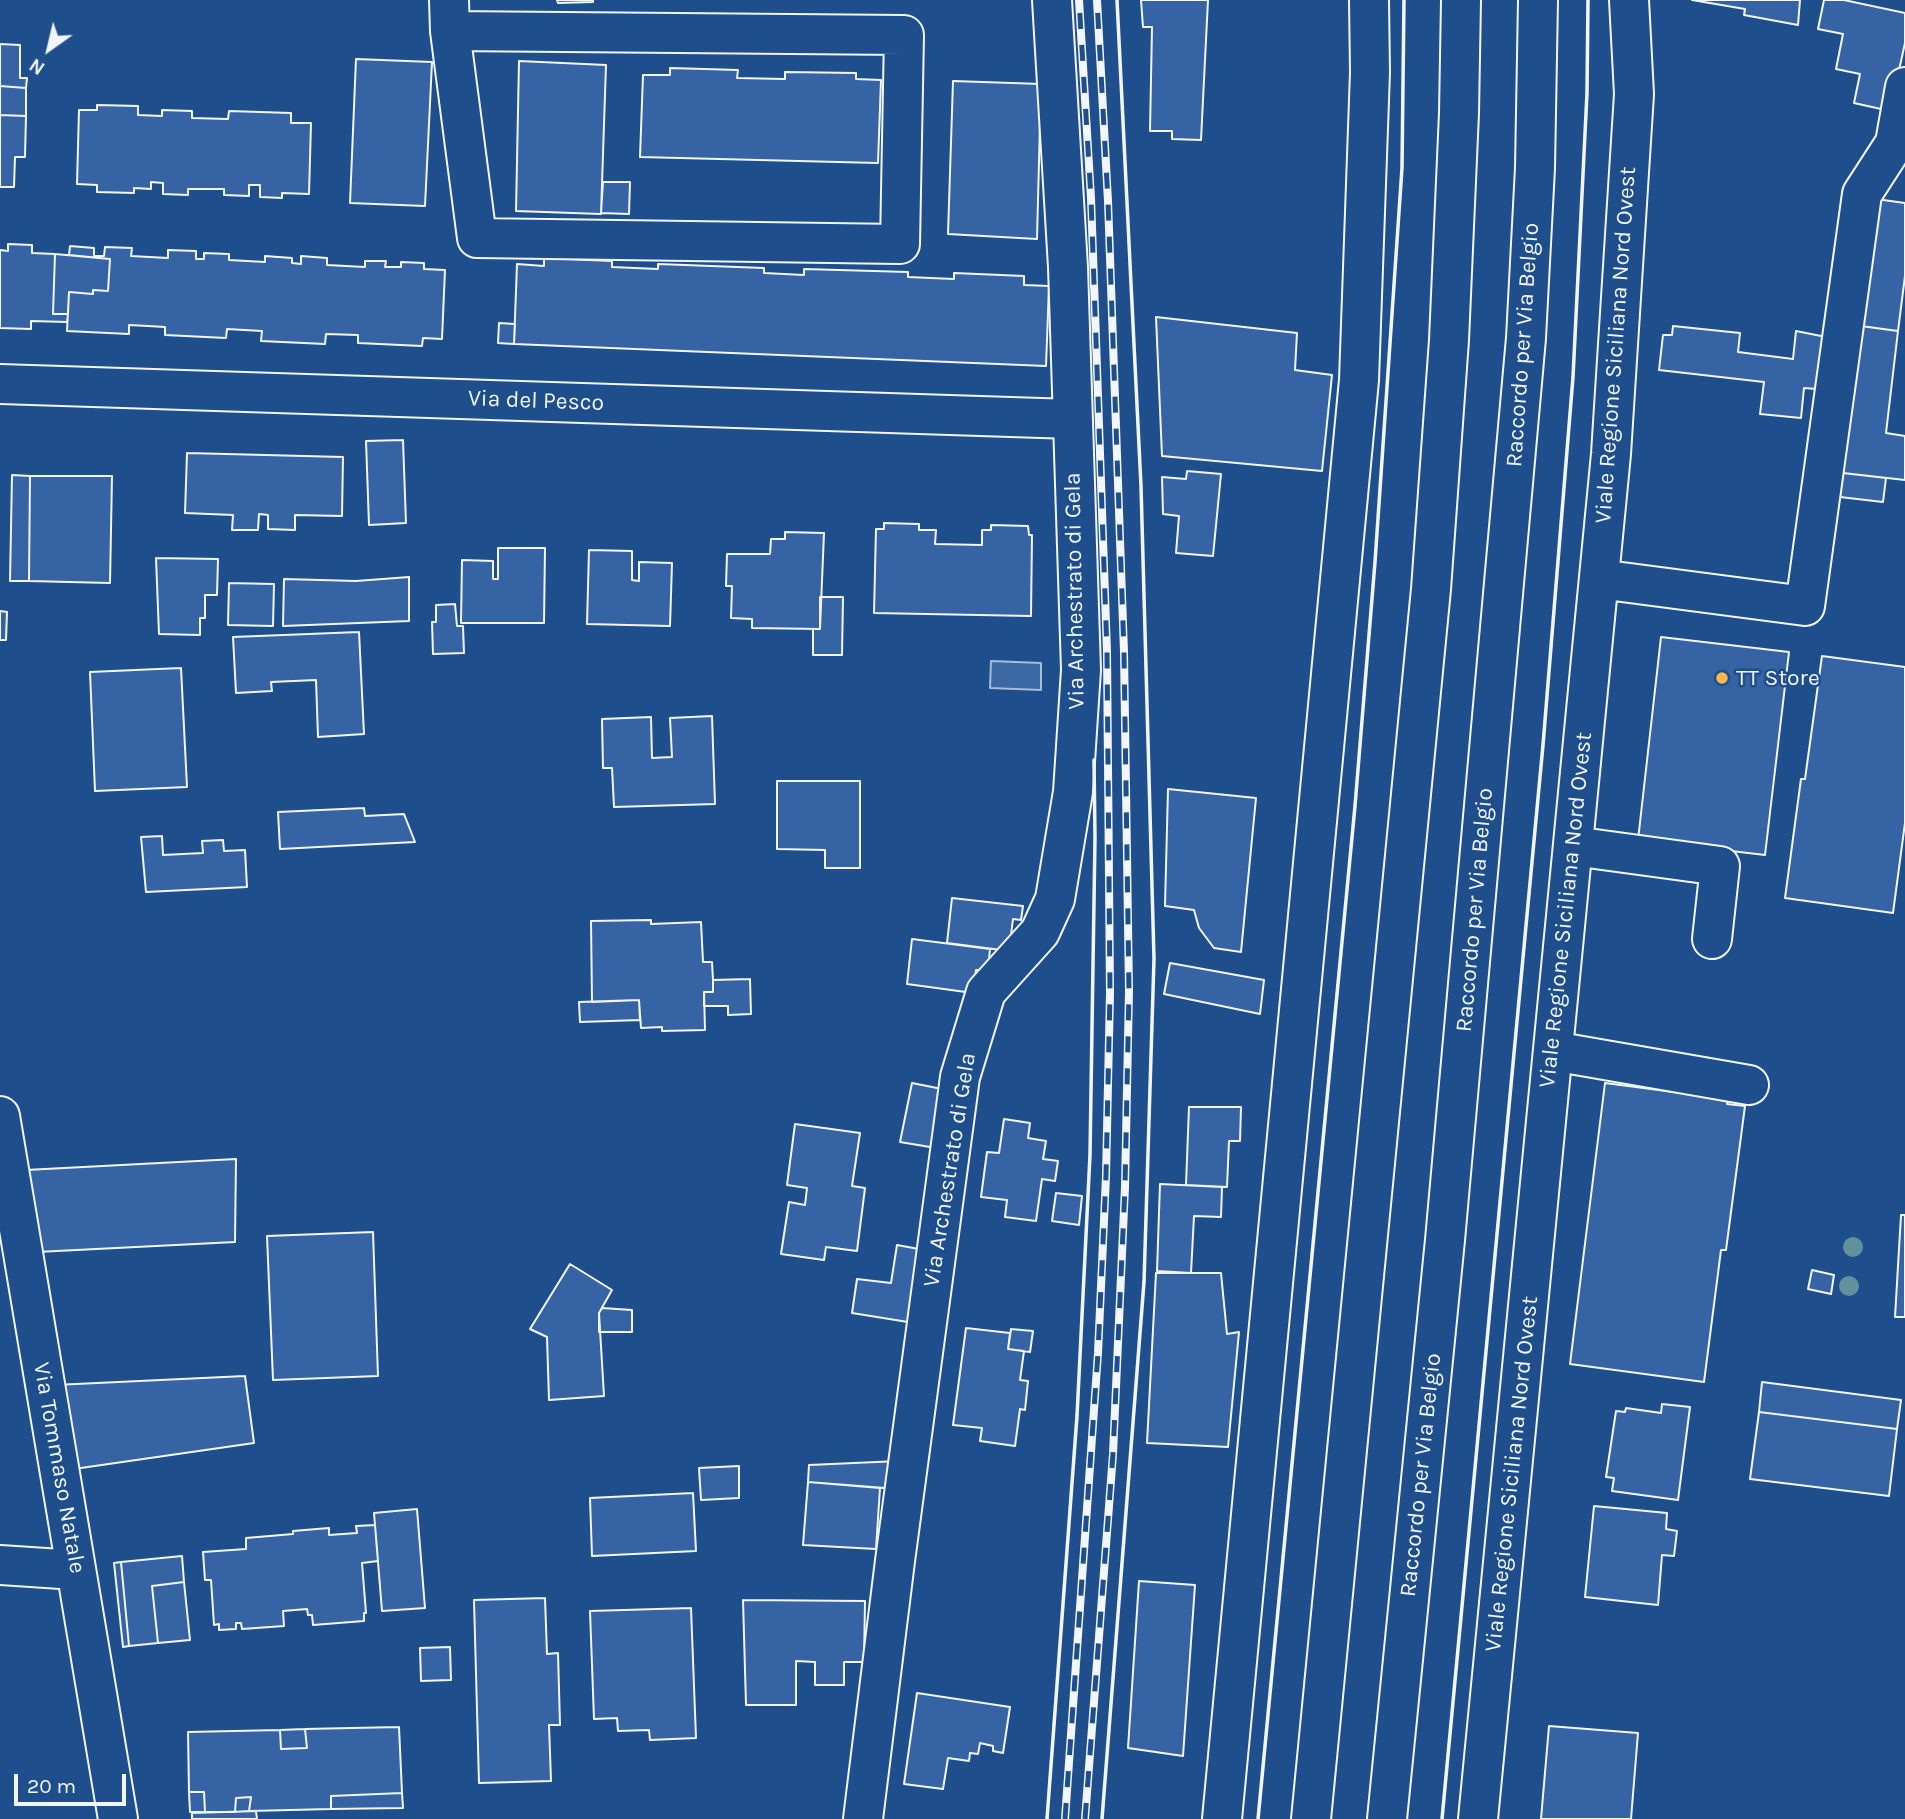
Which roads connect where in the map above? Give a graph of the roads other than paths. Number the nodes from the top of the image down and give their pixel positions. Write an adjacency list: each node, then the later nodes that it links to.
1 (1052, 0): 9 (main road, Via Archestrato di Gela)
2 (1369, 0): 20 (main road)
3 (1461, 0): 21 (main road)
4 (1538, 0): 22 (main road, Raccordo per Via Belgio)
5 (1629, 0): 10 (main road, Viale Regione Siciliana Nord Ovest)
6 (449, 16): 6 (main road)
7 (1905, 87): 10 (main road)
8 (0, 384): 9 (main road, Via del Pesco)
9 (1072, 419): 19 (main road, Via Archestrato di Gela)
10 (1599, 579): 11 (main road, Viale Regione Siciliana Nord Ovest)
11 (1573, 846): 12 (main road); 13 (main road, Viale Regione Siciliana Nord Ovest)
12 (1712, 939)
13 (1553, 1051): 14 (main road); 23 (main road, Viale Regione Siciliana Nord Ovest)
14 (1749, 1085)
15 (0, 1116): 17 (main road, Via Tommaso Natale)
16 (0, 1565): 17 (main road)
17 (76, 1570): 18 (main road, Via Tommaso Natale)
18 (118, 1819)
19 (863, 1819)
20 (1222, 1819)
21 (1311, 1819)
22 (1387, 1819)
23 (1478, 1819)

